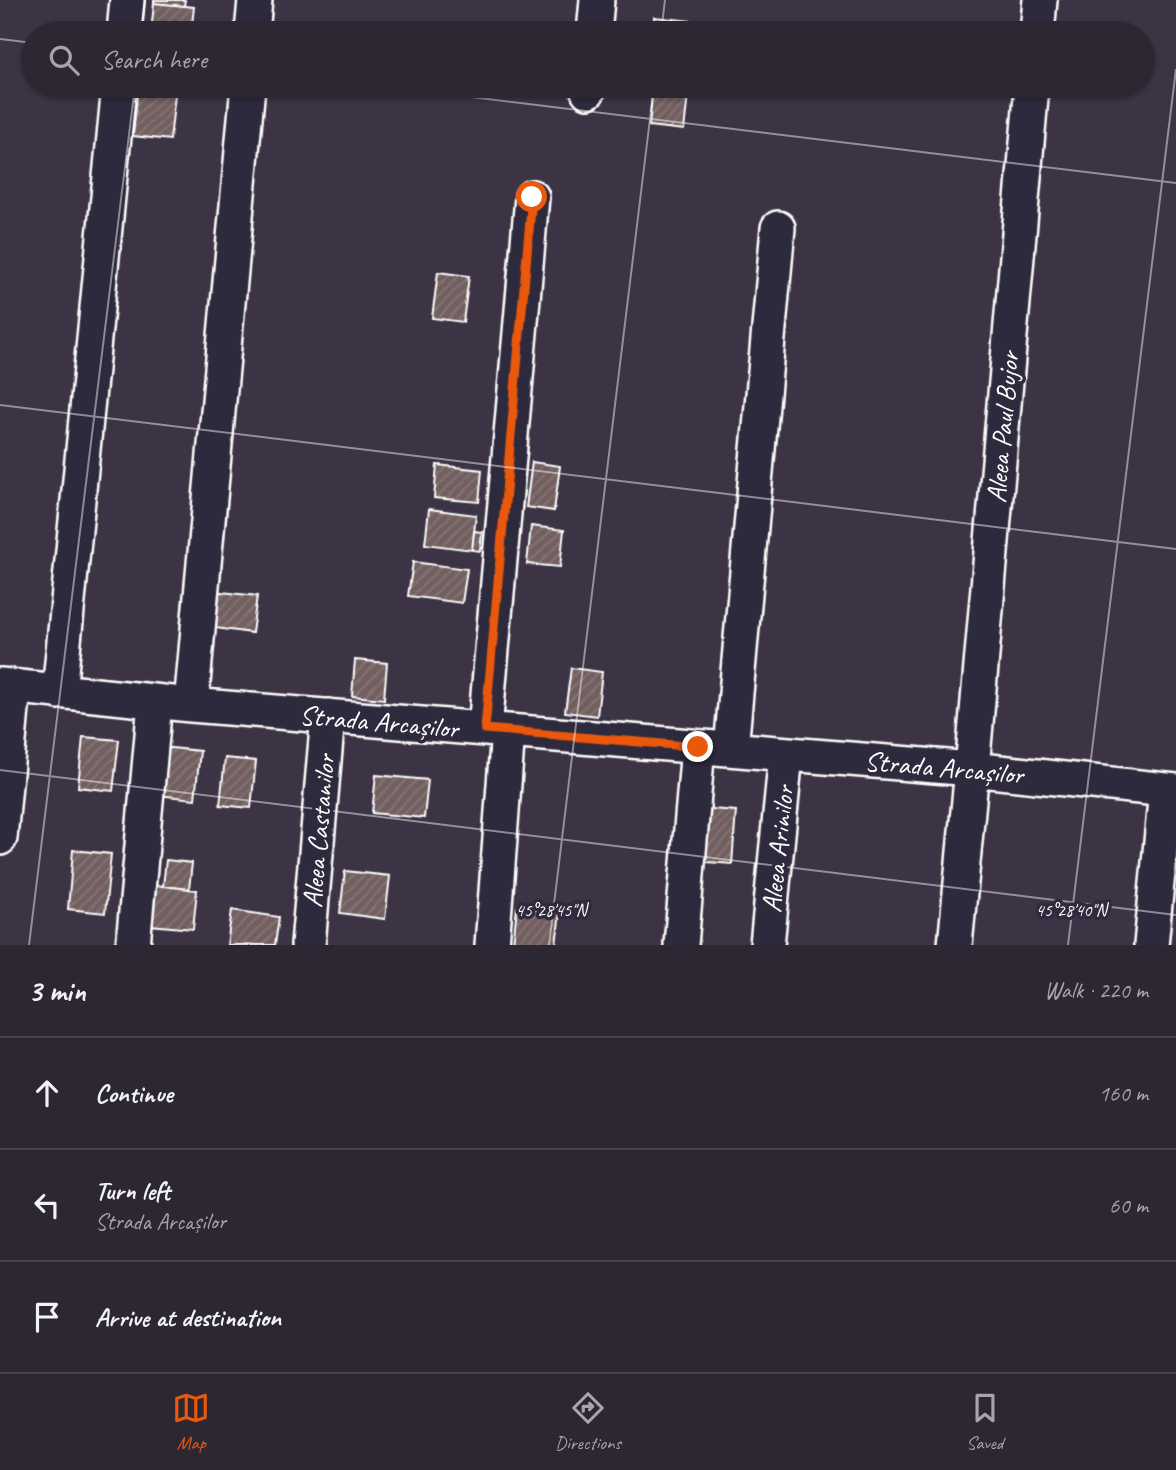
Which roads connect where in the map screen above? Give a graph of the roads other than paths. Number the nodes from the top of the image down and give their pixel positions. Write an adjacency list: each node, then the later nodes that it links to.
1 (127, 0): 5 (street)
2 (255, 0): 6 (street)
3 (597, 0): 7 (street)
4 (1040, 0): 8 (street)
5 (125, 21)
6 (253, 21)
7 (595, 21)
8 (1038, 21)
9 (118, 98): 15 (street)
10 (247, 98): 17 (street)
11 (1031, 98): 22 (street, Aleea Paul Bujor)
12 (532, 197): 19 (street)
13 (778, 228): 20 (street)
14 (7, 686): 15 (street, Strada Arcașilor); 24 (street)
15 (59, 692): 16 (street, Strada Arcașilor)
16 (155, 702): 17 (street, Strada Arcașilor); 25 (street)
17 (191, 705): 18 (street, Strada Arcașilor)
18 (328, 716): 19 (street, Strada Arcașilor); 26 (street, Aleea Castanilor)
19 (496, 730): 20 (street, Strada Arcașilor); 27 (street)
20 (715, 748): 21 (street, Strada Arcașilor); 28 (street)
21 (786, 754): 22 (street, Strada Arcașilor); 29 (street, Aleea Arinilor)
22 (972, 769): 23 (street, Strada Arcașilor); 30 (street, Aleea Paul Bujor)
23 (1171, 791): 31 (street)
24 (0, 838)
25 (133, 945)
26 (308, 945)
27 (492, 945)
28 (681, 945)
29 (767, 945)
30 (955, 945)
31 (1151, 945)

